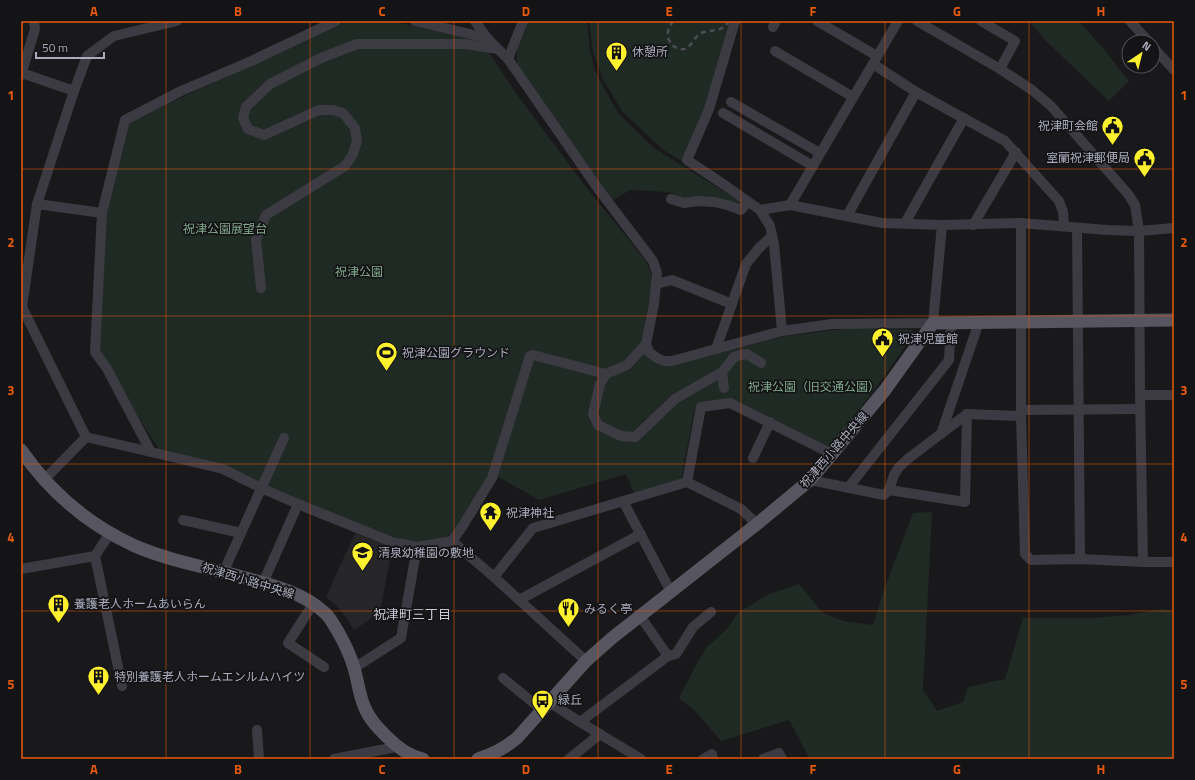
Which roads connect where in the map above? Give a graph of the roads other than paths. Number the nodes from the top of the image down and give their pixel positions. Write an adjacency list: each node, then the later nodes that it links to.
1 (34, 21): 22 (street)
2 (177, 21): 23 (street)
3 (336, 21): 37 (street)
4 (416, 21): 14 (street)
5 (474, 21): 14 (street)
6 (523, 21): 18 (street)
7 (734, 21): 33 (street)
8 (817, 21): 19 (street)
9 (898, 21): 19 (street)
10 (917, 21): 20 (street)
11 (981, 21): 20 (street)
12 (1130, 21): 13 (street)
13 (1142, 34)
14 (487, 38): 15 (street)
15 (498, 49): 18 (street); 50 (street)
16 (775, 51): 25 (street)
17 (1161, 55): 21 (street)
18 (508, 59): 49 (street)
19 (875, 60): 24 (street); 25 (street)
20 (1000, 69): 46 (street)
21 (1174, 70)
22 (21, 74): 23 (street)
23 (74, 91): 34 (street)
24 (916, 92): 28 (street); 38 (street)
25 (853, 97): 30 (street)
26 (730, 102): 30 (street)
27 (723, 113): 31 (street)
28 (964, 118): 29 (street); 39 (street)
29 (1016, 152): 42 (street); 43 (street)
30 (820, 153): 31 (street)
31 (813, 166): 35 (street)
32 (671, 199): 33 (street)
33 (748, 202): 36 (street)
34 (37, 204): 37 (street); 48 (street)
35 (790, 205): 36 (street); 38 (street)
36 (760, 210): 47 (street)
37 (102, 213): 78 (street)
38 (847, 216): 39 (street)
39 (905, 223): 41 (street)
40 (1021, 223): 42 (street); 43 (street); 58 (street)
41 (942, 225): 42 (street); 59 (street)
42 (973, 225)
43 (1064, 226): 44 (street)
44 (1077, 228): 46 (street); 55 (street)
45 (1174, 228): 46 (street)
46 (1139, 231): 53 (street)
47 (772, 236): 51 (street); 60 (street)
48 (25, 253): 52 (street)
49 (656, 284): 51 (street); 61 (street)
50 (261, 288)
51 (732, 304): 62 (street)
52 (21, 307): 75 (street)
53 (1140, 320): 54 (main road); 55 (main road); 67 (street)
54 (1174, 320)
55 (1077, 321): 58 (main road); 69 (street)
56 (952, 322): 57 (main road); 59 (main road); 85 (street)
57 (979, 322): 58 (main road); 74 (street)
58 (1021, 322): 71 (street)
59 (933, 323): 60 (street); 79 (main road, 祝津西小路中央線)
60 (782, 331): 62 (street)
61 (646, 344): 62 (street); 65 (street)
62 (716, 349)
63 (761, 363): 64 (street)
64 (722, 372): 65 (street); 66 (street)
65 (606, 374): 94 (street)
66 (724, 388)
67 (1140, 395): 68 (street); 70 (street)
68 (1174, 395)
69 (1078, 409): 70 (street); 71 (street); 97 (street)
70 (1140, 409): 98 (street)
71 (1021, 413): 72 (street); 97 (street)
72 (968, 414): 74 (street); 86 (street)
73 (770, 422): 79 (street); 80 (street); 83 (street)
74 (941, 434): 86 (street)
75 (86, 437): 78 (street); 81 (street)
76 (284, 438): 84 (street)
77 (21, 450): 81 (main road, 祝津西小路中央線)
78 (151, 452): 84 (street)
79 (832, 454): 82 (main road, 祝津西小路中央線)
80 (753, 458)
81 (44, 480): 91 (main road, 祝津西小路中央線)
82 (810, 480): 85 (street); 90 (main road, 祝津西小路中央線)
83 (687, 482): 87 (street); 90 (street)
84 (261, 488): 88 (street); 92 (street)
85 (848, 488): 86 (street)
86 (889, 490)
87 (623, 501): 93 (street); 102 (street)
88 (298, 504): 95 (street); 103 (street)
89 (183, 520): 92 (street)
90 (757, 524): 104 (main road, 祝津西小路中央線)
91 (110, 533): 96 (street); 101 (main road, 祝津西小路中央線)
92 (241, 533): 101 (street)
93 (640, 534): 104 (street); 105 (street)
94 (452, 540): 95 (street); 102 (street)
95 (417, 547): 112 (street)
96 (95, 556): 100 (street); 114 (street)
97 (1080, 559): 98 (street)
98 (1143, 562): 99 (street)
99 (1174, 562)
100 (21, 569)
101 (223, 572): 103 (main road, 祝津西小路中央線)
102 (494, 577): 105 (street)
103 (263, 583): 106 (main road, 祝津西小路中央線)
104 (671, 592): 108 (main road, 祝津西小路中央線)
105 (519, 600): 110 (street)
106 (313, 604): 111 (street); 112 (main road, 祝津西小路中央線)
107 (711, 612): 109 (street)
108 (640, 616): 109 (street); 110 (main road, 祝津西小路中央線)
109 (668, 656): 116 (street)
110 (586, 661): 115 (main road, 祝津西小路中央線)
111 (324, 667)
112 (354, 668): 119 (main road, 祝津西小路中央線)
113 (502, 678): 115 (street)
114 (122, 686)
115 (546, 706): 116 (street); 123 (main road, 祝津西小路中央線)
116 (580, 722): 118 (street)
117 (257, 730): 120 (street)
118 (600, 734): 124 (street); 125 (street)
119 (396, 747): 121 (street); 122 (main road, 祝津西小路中央線)
120 (259, 759)
121 (334, 759)
122 (423, 759)
123 (480, 759)
124 (569, 759)
125 (641, 759)
126 (703, 759): 127 (street)
127 (713, 759)
128 (763, 759): 129 (street)
129 (782, 759)

